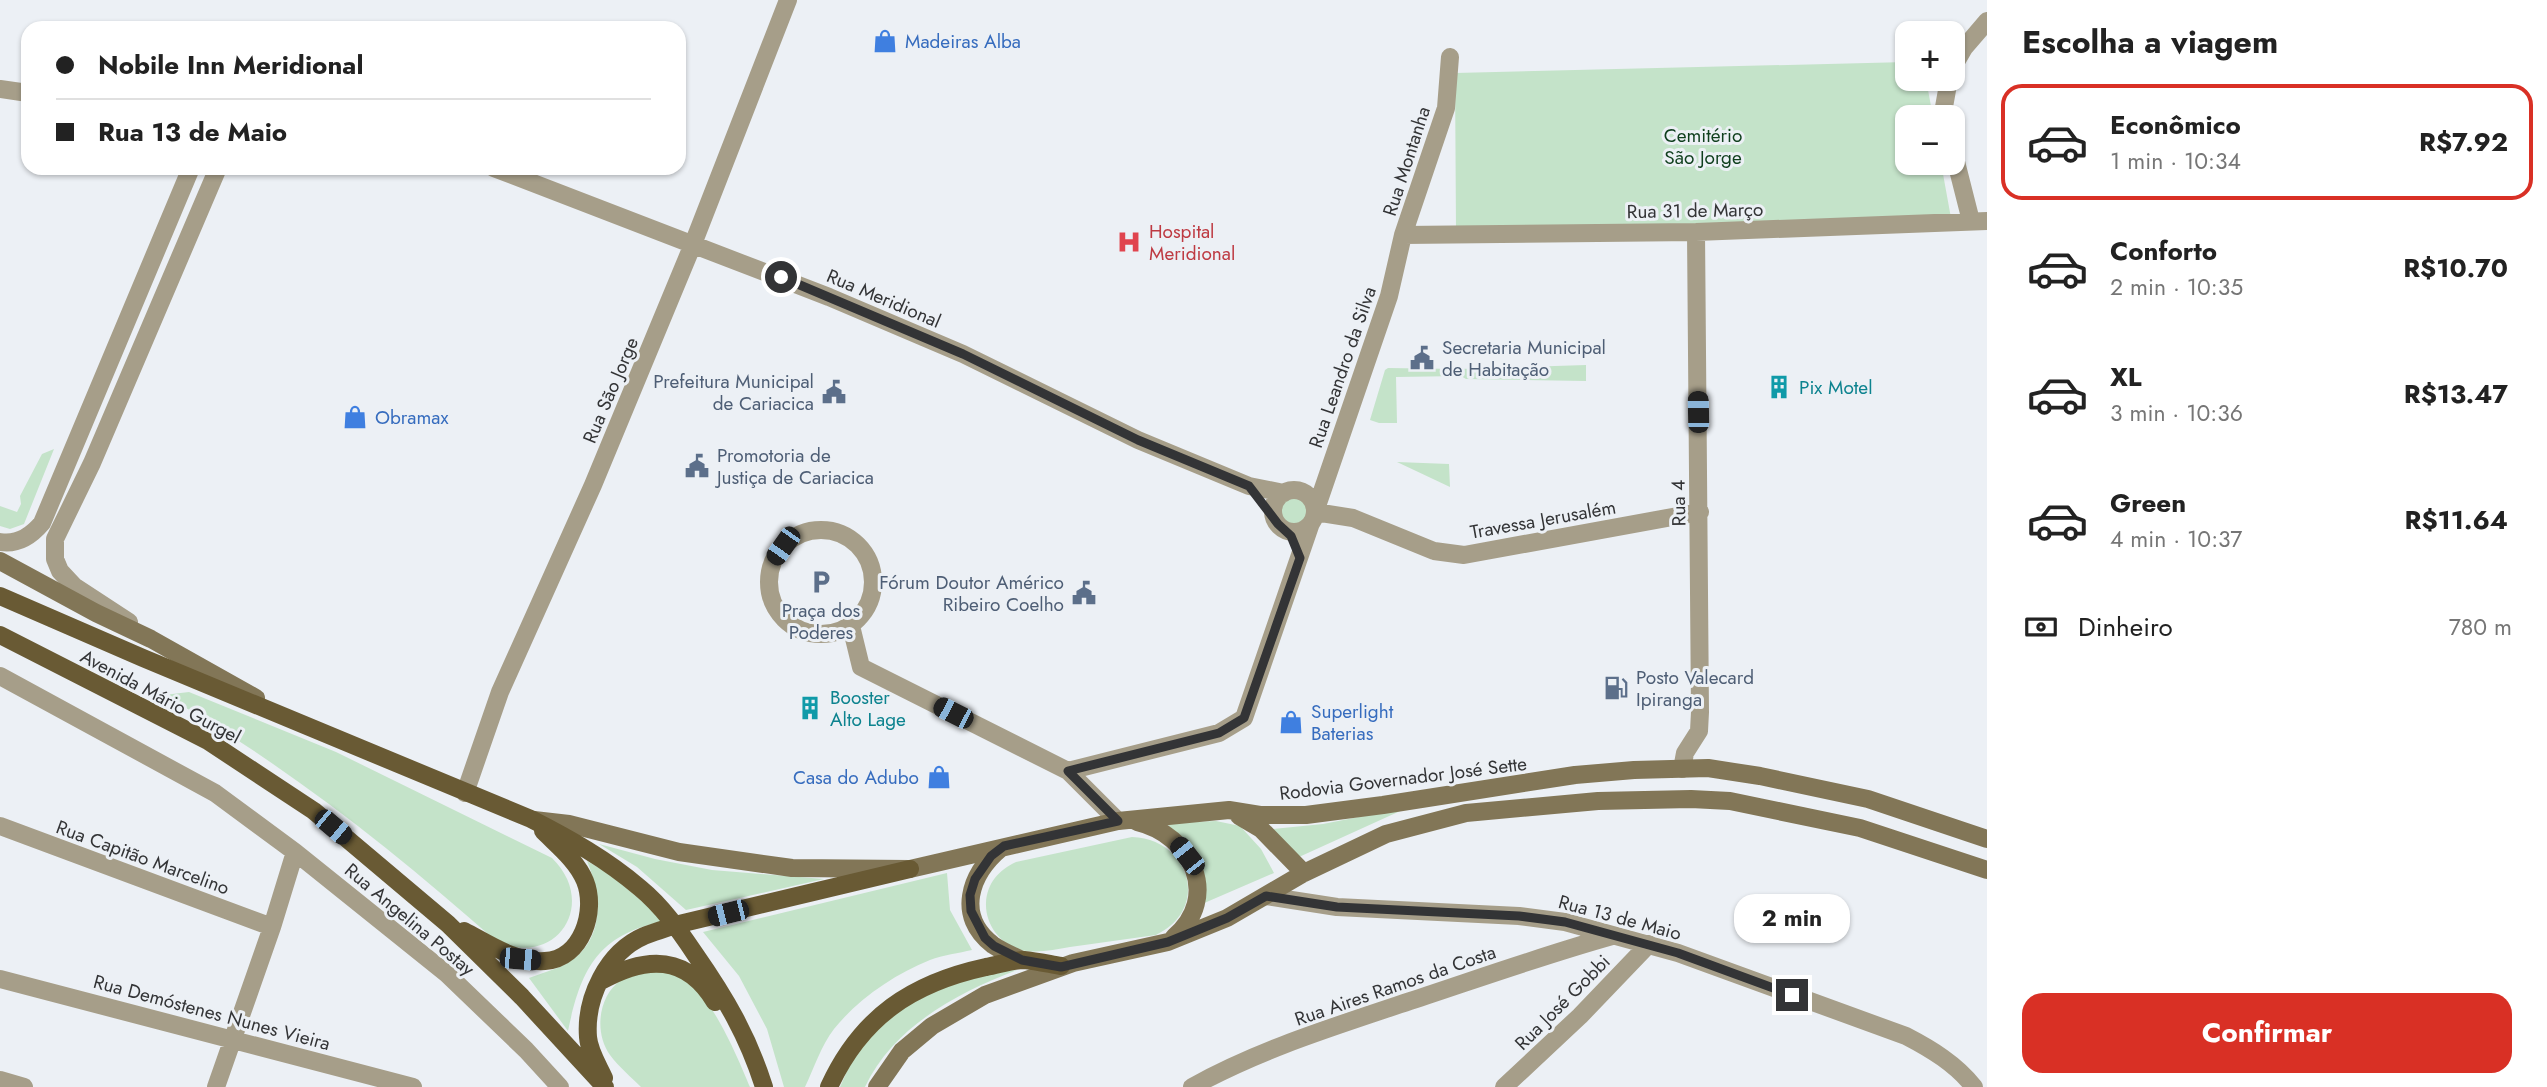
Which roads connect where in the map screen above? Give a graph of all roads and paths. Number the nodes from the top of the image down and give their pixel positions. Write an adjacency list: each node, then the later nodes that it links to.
1 (788, 0): 14 (street, Rua São Jorge)
2 (1987, 21): 3 (street)
3 (1965, 47)
4 (1450, 57): 13 (street, Rua Montanha)
5 (0, 89): 6 (street)
6 (21, 92)
7 (188, 175): 20 (street)
8 (215, 175): 26 (street)
9 (512, 175): 14 (street, Rua Meridional)
10 (1962, 175): 11 (street)
11 (1979, 221): 12 (street, Rua 31 de Março)
12 (1696, 232): 13 (street, Rua 31 de Março); 17 (street, Rua 4)
13 (1403, 235): 18 (street, Rua Leandro da Silva)
14 (693, 244): 15 (street, Rua Meridional); 31 (street, Rua São Jorge)
15 (1249, 486): 16 (street); 19 (street)
16 (1284, 493): 18 (street); 19 (street)
17 (1700, 512): 18 (street, Travessa Jerusalém); 29 (street, Rua 4)
18 (1313, 517): 19 (street); 21 (street, Rua Leandro da Silva)
19 (1278, 523): 21 (street)
20 (0, 542)
21 (1300, 558): 30 (street, Rua Leandro da Silva)
22 (0, 561): 26 (main road, Avenida Mário Gurgel)
23 (0, 596): 28 (main road, Avenida Mário Gurgel)
24 (851, 626): 24 (street); 30 (street)
25 (0, 635): 44 (main road, Avenida Mário Gurgel)
26 (169, 649): 28 (main road, Avenida Mário Gurgel)
27 (0, 676): 39 (street, Rua Angelina Postay)
28 (292, 719): 31 (main road, Avenida Mário Gurgel)
29 (1682, 769): 32 (main road); 33 (main road, Rodovia Governador José Sette); 37 (main road, Rodovia Governador José Sette)
30 (1068, 771): 35 (street)
31 (464, 793): 34 (main road, Avenida Mário Gurgel)
32 (1598, 802): 41 (main road); 42 (main road)
33 (1229, 810): 35 (main road, Rodovia Governador José Sette); 42 (main road)
34 (531, 819): 40 (main road, Rodovia Governador José Sette); 44 (main road); 45 (main road, Avenida Mário Gurgel)
35 (1118, 821): 38 (main road, Rodovia Governador José Sette); 48 (main road)
36 (0, 826): 46 (street, Rua Capitão Marcelino)
37 (1987, 839)
38 (1004, 846): 40 (main road, Rodovia Governador José Sette); 50 (main road)
39 (295, 852): 46 (street); 61 (street, Rua Angelina Postay)
40 (910, 869): 45 (main road)
41 (1987, 870)
42 (1304, 873): 43 (main road)
43 (1266, 896): 47 (street, Rua 13 de Maio); 48 (main road)
44 (449, 924): 62 (main road, Avenida Mário Gurgel)
45 (676, 926): 53 (main road); 57 (main road, Avenida Mário Gurgel)
46 (272, 927): 54 (street)
47 (1616, 936): 49 (street, Rua 13 de Maio); 65 (street, Rua Aires Ramos da Costa)
48 (1168, 942): 51 (main road)
49 (1649, 944): 56 (street, Rua 13 de Maio); 66 (street, Rua José Gobbi)
50 (1022, 960): 51 (main road); 63 (main road)
51 (1061, 967): 64 (main road)
52 (0, 979): 54 (street, Rua Demóstenes Nunes Vieira)
53 (597, 984): 57 (main road); 62 (main road)
54 (233, 1039): 59 (street); 60 (street, Rua Demóstenes Nunes Vieira)
55 (0, 1080): 58 (street)
56 (1972, 1083)
57 (763, 1085)
58 (24, 1087)
59 (216, 1087)
60 (413, 1087)
61 (560, 1087)
62 (607, 1087)
63 (829, 1087)
64 (877, 1087)
65 (1192, 1087)
66 (1504, 1087)

